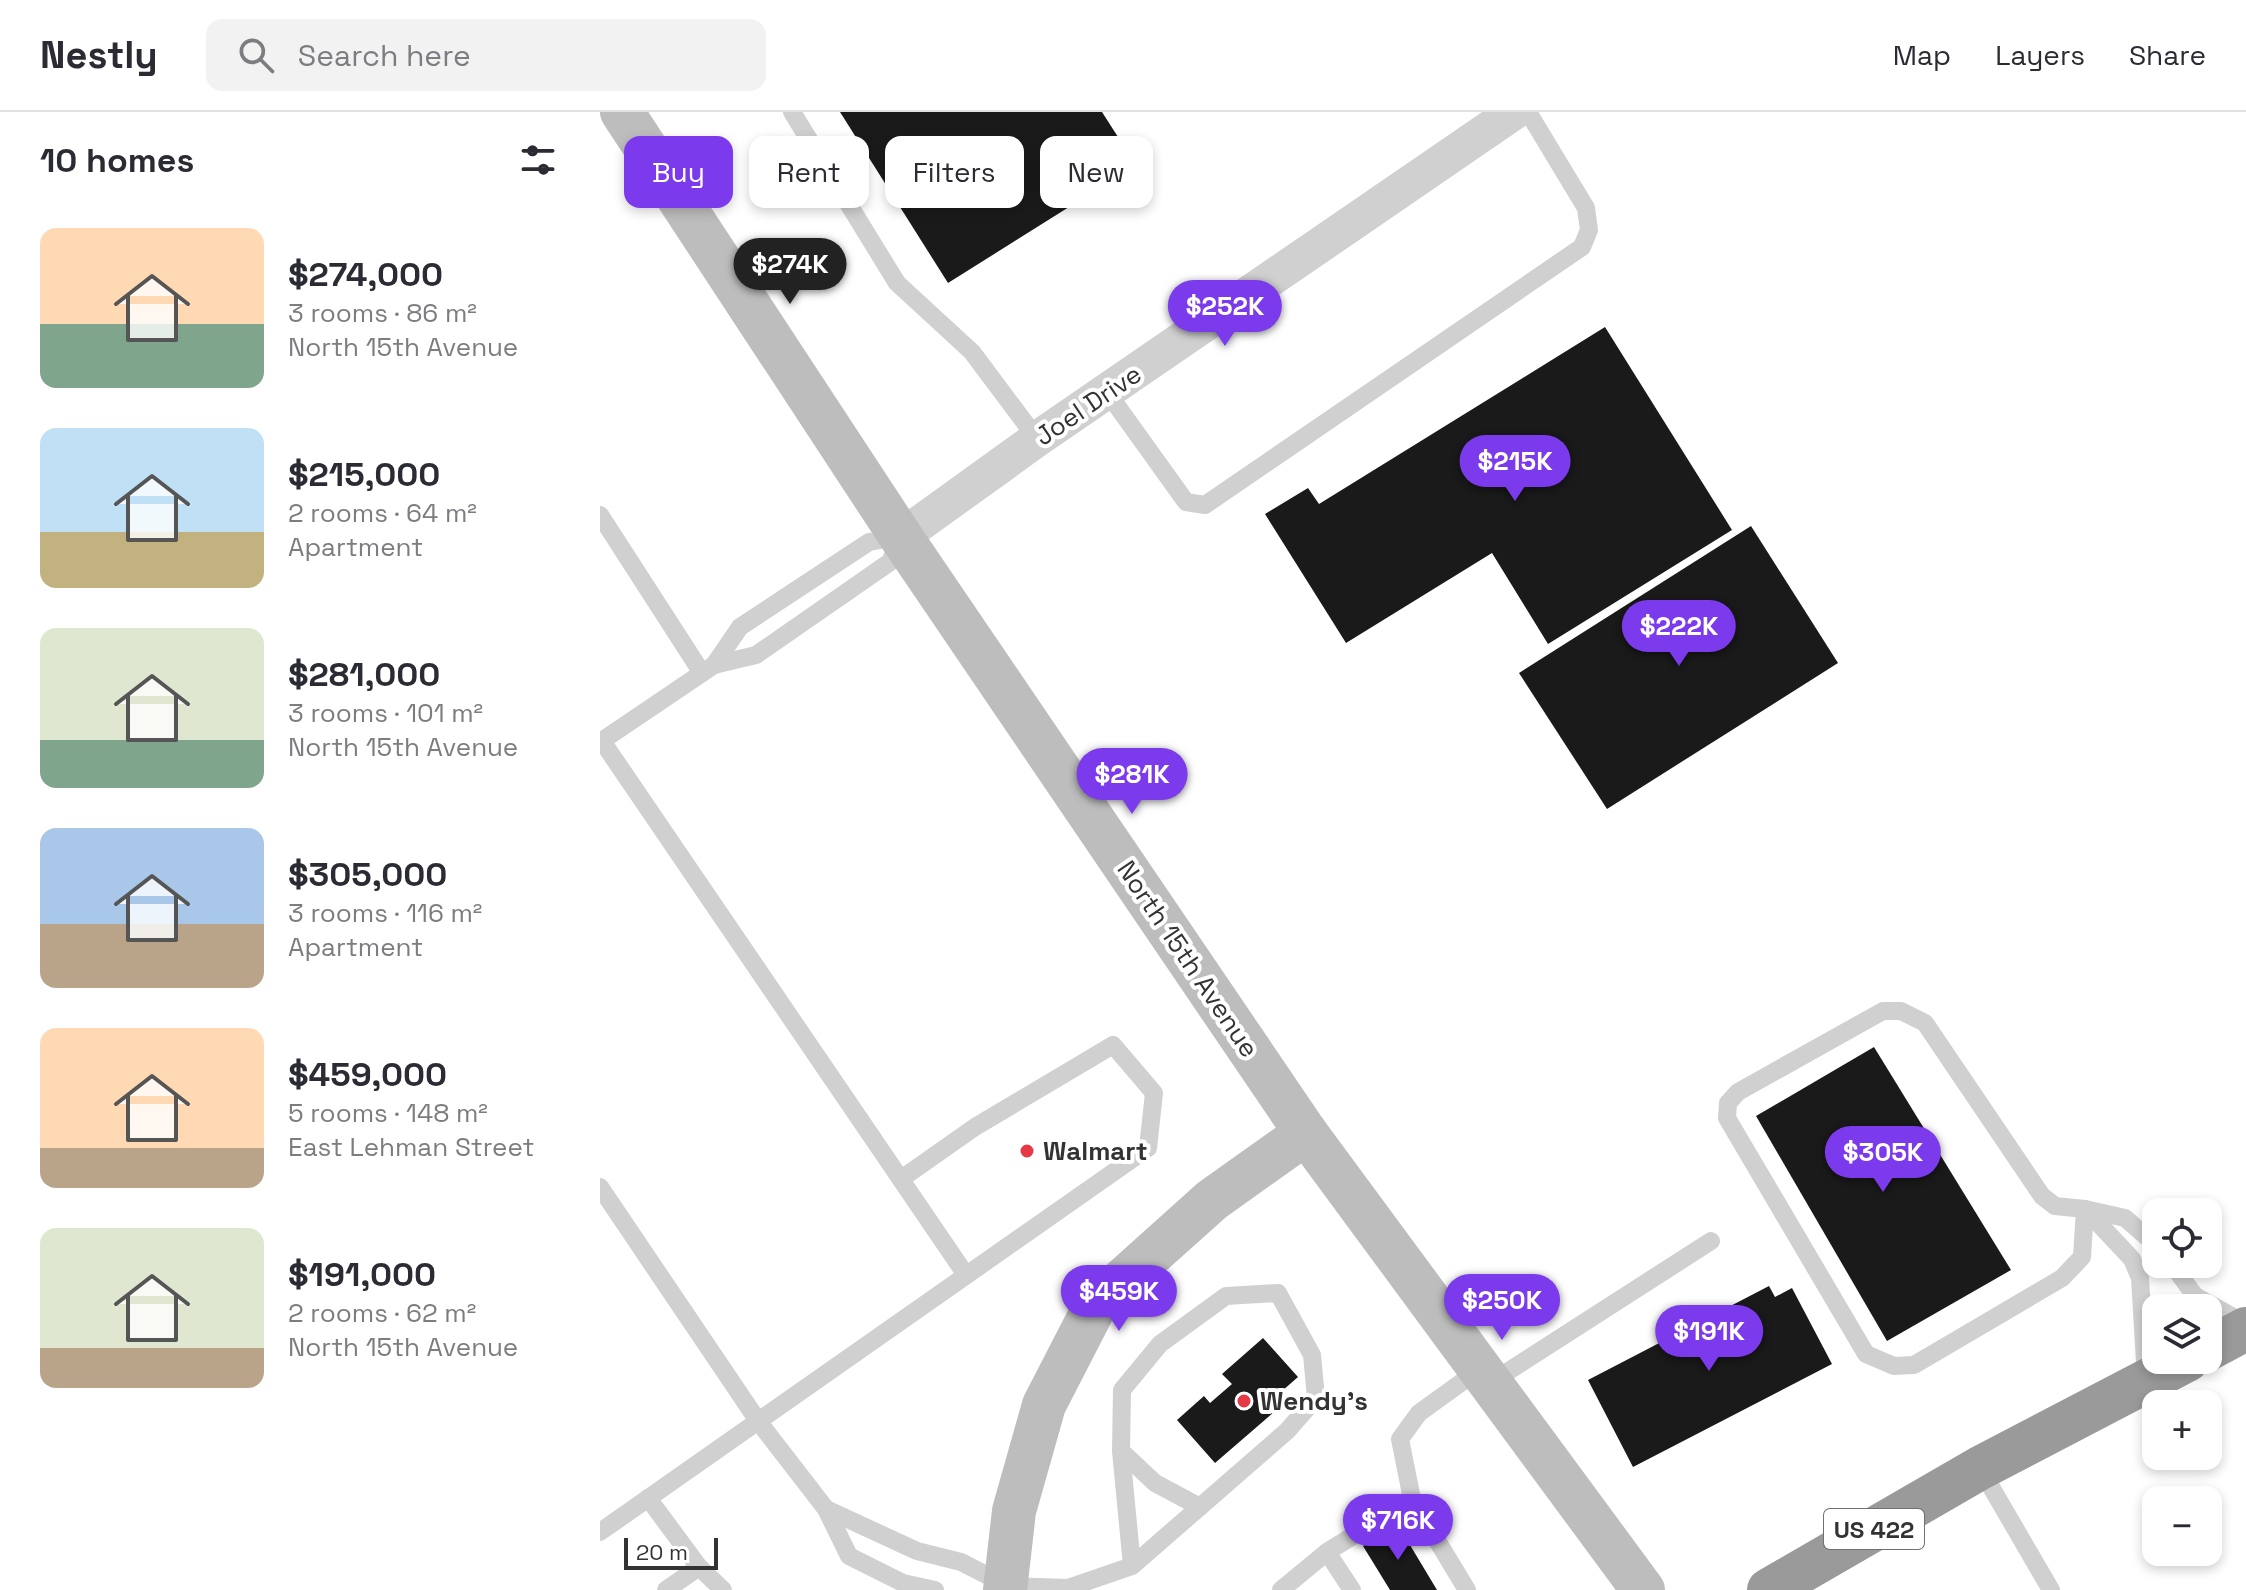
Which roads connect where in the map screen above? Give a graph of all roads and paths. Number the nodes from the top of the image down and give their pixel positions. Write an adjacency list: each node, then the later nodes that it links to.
1 (622, 112): 8 (street, North 15th Avenue)
2 (792, 112): 6 (lane)
3 (1514, 112): 5 (street, Joel Drive)
4 (1528, 112): 5 (lane)
5 (1107, 392): 6 (street, Joel Drive)
6 (1037, 439): 8 (street, Joel Drive)
7 (600, 515): 9 (lane)
8 (901, 537): 9 (lane); 9 (lane); 11 (street, North 15th Avenue)
9 (708, 669): 10 (lane)
10 (601, 742): 12 (lane)
11 (1306, 1133): 22 (street, North 15th Avenue); 35 (street)
12 (901, 1179): 17 (lane); 17 (lane)
13 (600, 1187): 24 (lane)
14 (2085, 1209): 14 (lane); 15 (lane); 23 (lane)
15 (2142, 1233)
16 (1711, 1241): 22 (lane)
17 (966, 1275): 24 (lane)
18 (2182, 1278): 19 (lane)
19 (2246, 1327): 20 (highway)
20 (2222, 1341)
21 (2162, 1374): 23 (highway, US 422)
22 (1485, 1376): 28 (lane); 42 (street, North 15th Avenue)
23 (2147, 1382): 26 (highway, US 422)
24 (758, 1421): 27 (lane); 30 (lane)
25 (1121, 1451): 29 (lane); 29 (lane); 33 (lane)
26 (1980, 1468): 43 (highway, US 422); 44 (lane)
27 (648, 1498): 31 (lane); 34 (lane)
28 (1412, 1499): 32 (lane); 41 (lane)
29 (1200, 1507): 33 (lane)
30 (826, 1509): 35 (lane); 38 (lane)
31 (600, 1532)
32 (1327, 1552): 39 (lane); 40 (lane)
33 (1132, 1566): 35 (lane)
34 (699, 1567): 36 (lane); 37 (lane)
35 (999, 1588)
36 (666, 1590)
37 (723, 1590)
38 (935, 1590)
39 (1281, 1590)
40 (1352, 1590)
41 (1467, 1590)
42 (1643, 1590)
43 (1769, 1590)
44 (2051, 1590)

